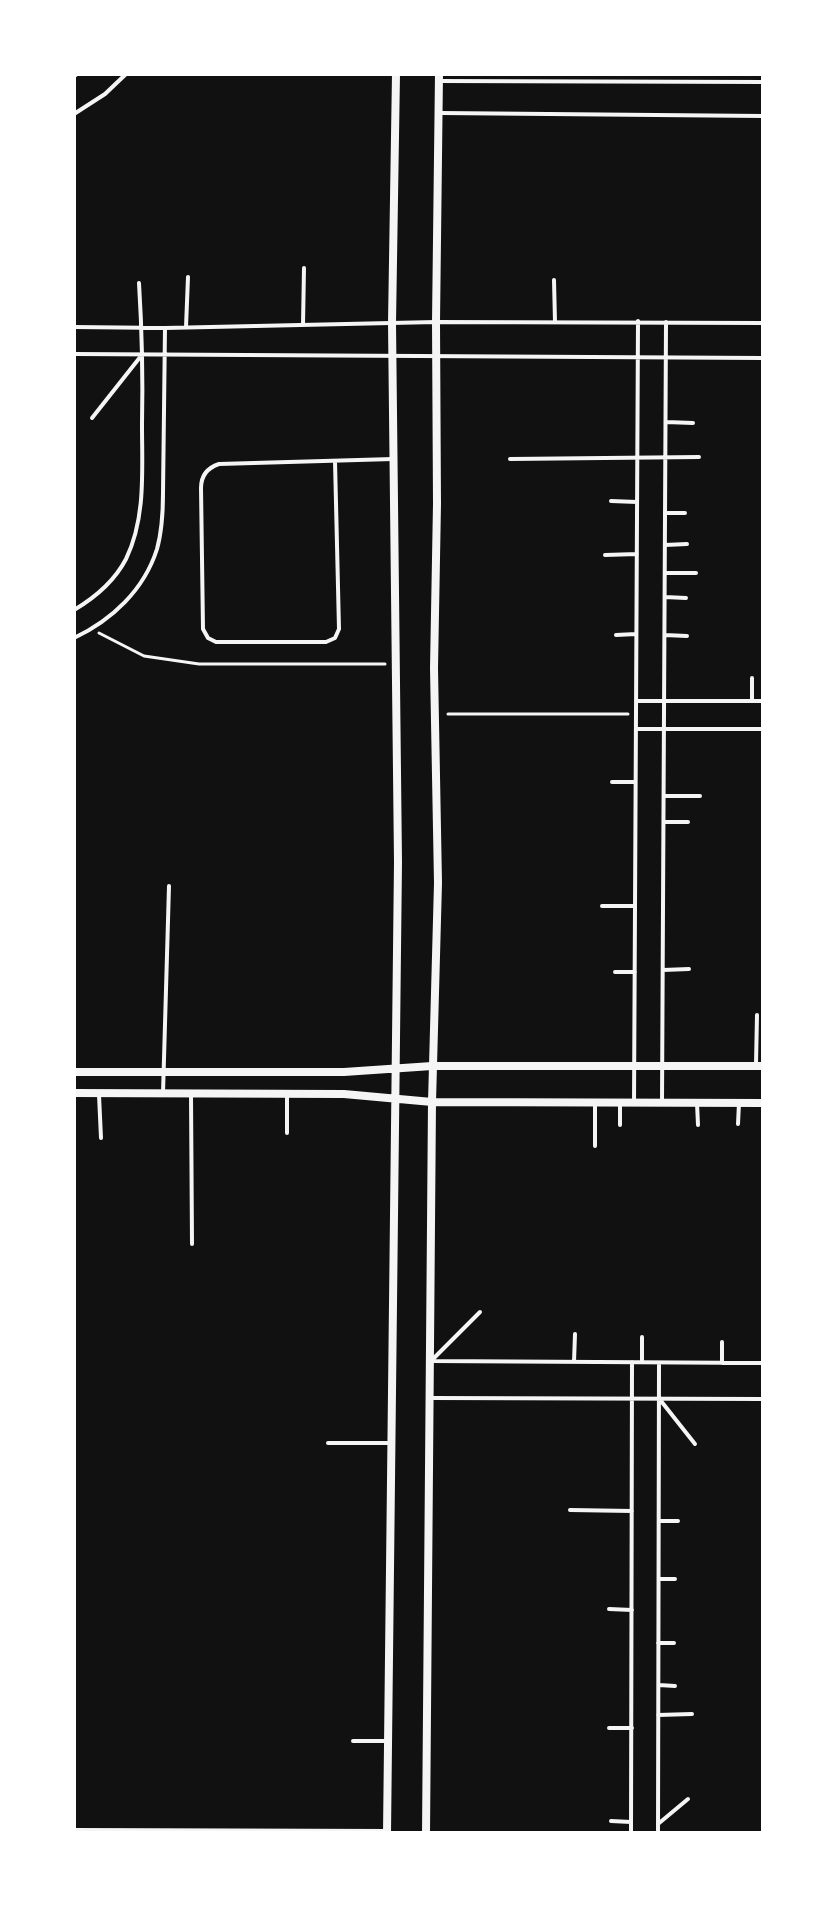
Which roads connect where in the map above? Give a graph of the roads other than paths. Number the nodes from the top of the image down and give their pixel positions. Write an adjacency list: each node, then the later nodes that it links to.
1 (126, 74): 8 (lane)
2 (396, 74): 18 (street)
3 (703, 74): 5 (lane)
4 (438, 78): 5 (lane); 7 (street)
5 (703, 82): 6 (lane)
6 (763, 82)
7 (438, 113): 9 (lane); 15 (street)
8 (74, 114)
9 (763, 116)
10 (304, 268): 20 (lane)
11 (188, 277): 23 (lane)
12 (554, 280): 16 (lane)
13 (139, 283): 22 (lane)
14 (638, 321): 16 (lane); 17 (lane); 30 (lane)
15 (436, 322): 16 (lane); 18 (lane); 29 (street)
16 (555, 322)
17 (666, 322): 19 (lane); 31 (lane)
18 (392, 323): 20 (lane); 28 (street)
19 (763, 323)
20 (303, 325): 23 (lane)
21 (74, 327): 22 (lane)
22 (142, 327): 24 (lane); 26 (lane)
23 (186, 327): 24 (lane)
24 (165, 328): 27 (lane)
25 (74, 354): 26 (lane)
26 (143, 354): 27 (lane); 33 (lane); 54 (lane)
27 (166, 354): 28 (lane); 59 (lane)
28 (393, 355): 29 (lane); 38 (street)
29 (436, 355): 30 (lane); 82 (street)
30 (638, 356): 31 (lane); 40 (lane)
31 (666, 356): 32 (lane); 34 (lane)
32 (763, 358)
33 (92, 418)
34 (666, 422): 35 (lane); 37 (lane)
35 (693, 423)
36 (699, 457): 37 (lane)
37 (666, 458): 40 (lane); 44 (lane)
38 (393, 459): 41 (lane); 86 (street)
39 (510, 459): 40 (lane)
40 (637, 459): 43 (lane)
41 (335, 461): 41 (lane)
42 (611, 501): 43 (lane)
43 (637, 502): 48 (lane)
44 (665, 513): 45 (lane); 47 (lane)
45 (685, 513)
46 (687, 544): 47 (lane)
47 (665, 545): 50 (lane)
48 (637, 554): 49 (lane); 55 (lane)
49 (605, 555)
50 (665, 573): 51 (lane); 52 (lane)
51 (696, 573)
52 (665, 597): 53 (lane); 57 (lane)
53 (686, 598)
54 (74, 610)
55 (636, 634): 56 (lane); 61 (lane)
56 (616, 635)
57 (665, 635): 58 (lane); 62 (lane)
58 (687, 636)
59 (74, 638)
60 (752, 678): 63 (lane)
61 (636, 701): 62 (lane); 66 (lane)
62 (664, 701): 63 (lane); 65 (lane)
63 (752, 701): 64 (lane)
64 (763, 701)
65 (664, 728): 66 (lane); 67 (lane); 70 (lane)
66 (636, 729): 69 (lane)
67 (763, 729)
68 (612, 782): 69 (lane)
69 (635, 782): 76 (lane)
70 (665, 796): 71 (lane); 72 (lane)
71 (700, 796)
72 (665, 822): 73 (lane); 78 (lane)
73 (688, 822)
74 (169, 886): 88 (lane)
75 (602, 906): 76 (lane)
76 (635, 906): 80 (lane)
77 (689, 969): 78 (lane)
78 (663, 970): 84 (lane)
79 (615, 972): 80 (lane)
80 (635, 972): 83 (lane)
81 (757, 1015): 85 (lane)
82 (432, 1066): 83 (street); 86 (street); 95 (street)
83 (634, 1066): 84 (street); 98 (lane)
84 (663, 1066): 85 (street); 99 (lane)
85 (760, 1066)
86 (395, 1067): 88 (street); 94 (street)
87 (74, 1072): 88 (street)
88 (163, 1072): 91 (lane)
89 (74, 1093): 90 (street)
90 (98, 1093): 91 (street); 107 (lane)
91 (163, 1093): 92 (street)
92 (191, 1093): 93 (street); 109 (lane)
93 (287, 1093): 94 (street); 106 (lane)
94 (395, 1100): 95 (street); 126 (street)
95 (432, 1102): 96 (street); 114 (street)
96 (595, 1103): 97 (street); 108 (lane)
97 (620, 1103): 98 (street); 104 (lane)
98 (634, 1103): 99 (street)
99 (662, 1103): 100 (street)
100 (697, 1103): 101 (street); 105 (lane)
101 (739, 1103): 102 (street); 103 (lane)
102 (763, 1103)
103 (738, 1124)
104 (620, 1125)
105 (698, 1125)
106 (287, 1133)
107 (101, 1138)
108 (595, 1146)
109 (192, 1244)
110 (480, 1312): 114 (lane)
111 (575, 1334): 115 (lane)
112 (642, 1337): 117 (lane)
113 (722, 1342): 119 (lane)
114 (431, 1361): 115 (lane); 121 (street)
115 (574, 1362): 116 (lane)
116 (632, 1362): 117 (lane); 122 (lane)
117 (642, 1362): 118 (lane)
118 (659, 1363): 119 (lane); 123 (lane)
119 (722, 1363): 120 (lane)
120 (763, 1363)
121 (431, 1398): 122 (lane); 152 (street)
122 (632, 1399): 123 (lane); 129 (lane)
123 (659, 1399): 124 (lane); 127 (lane); 130 (lane)
124 (763, 1399)
125 (328, 1443): 126 (lane)
126 (392, 1443): 145 (street)
127 (695, 1444)
128 (570, 1510): 129 (lane)
129 (632, 1511): 135 (lane)
130 (659, 1521): 131 (lane); 132 (lane)
131 (678, 1521)
132 (659, 1579): 133 (lane); 136 (lane)
133 (675, 1579)
134 (609, 1609): 135 (lane)
135 (632, 1610): 143 (lane)
136 (658, 1643): 137 (lane); 138 (lane)
137 (674, 1643)
138 (659, 1685): 139 (lane); 141 (lane)
139 (675, 1686)
140 (692, 1714): 141 (lane)
141 (658, 1715): 149 (lane)
142 (609, 1728): 143 (lane)
143 (632, 1728): 148 (lane)
144 (353, 1741): 145 (lane)
145 (389, 1741): 151 (street)
146 (688, 1799): 149 (lane)
147 (611, 1821): 148 (lane)
148 (631, 1822): 153 (lane)
149 (658, 1824): 154 (lane)
150 (74, 1830): 151 (lane)
151 (387, 1832)
152 (426, 1833)
153 (631, 1833)
154 (658, 1833)

